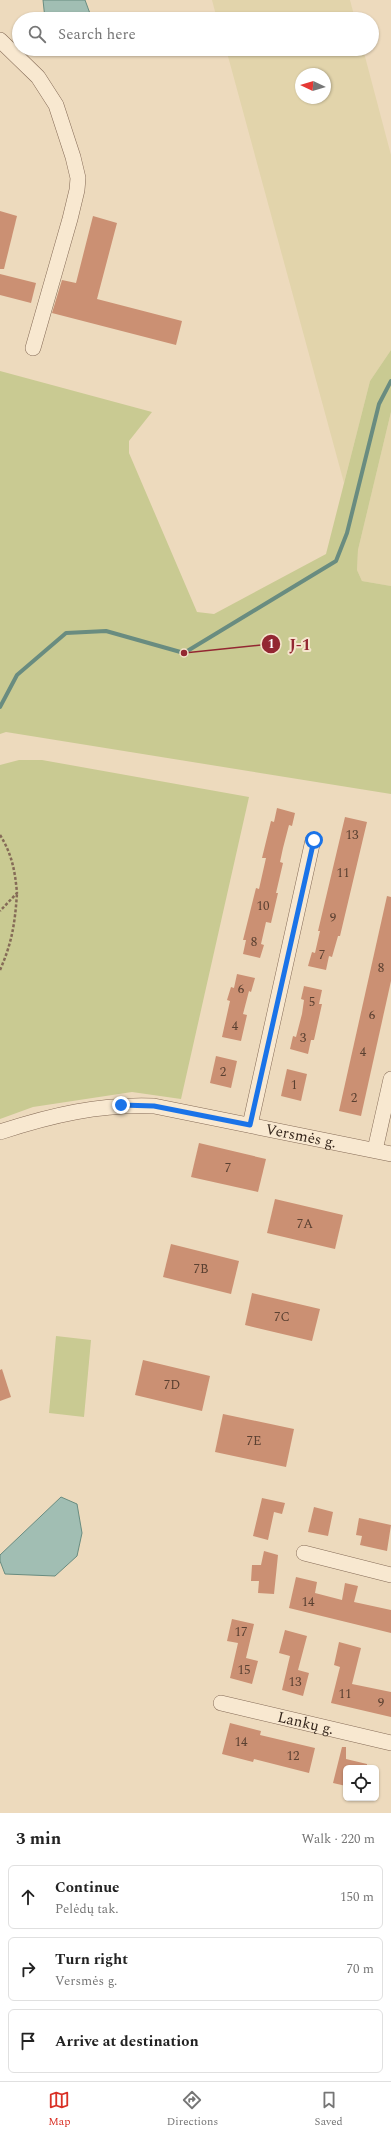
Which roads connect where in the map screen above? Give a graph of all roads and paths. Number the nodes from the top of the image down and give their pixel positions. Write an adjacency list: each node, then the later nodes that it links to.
1 (0, 40): 2 (street)
2 (12, 52)
3 (16, 56): 4 (street)
4 (33, 348)
5 (0, 836): 7 (path)
6 (314, 840): 11 (street)
7 (17, 893): 8 (path); 9 (path)
8 (0, 911)
9 (0, 970)
10 (391, 1079): 13 (street)
11 (250, 1125): 12 (street, Versmės g.); 13 (street, Versmės g.)
12 (0, 1132)
13 (375, 1150): 14 (street, Versmės g.)
14 (391, 1154)
15 (304, 1553): 16 (street)
16 (391, 1575)
17 (221, 1703): 18 (street, Lankų g.)
18 (391, 1743)

